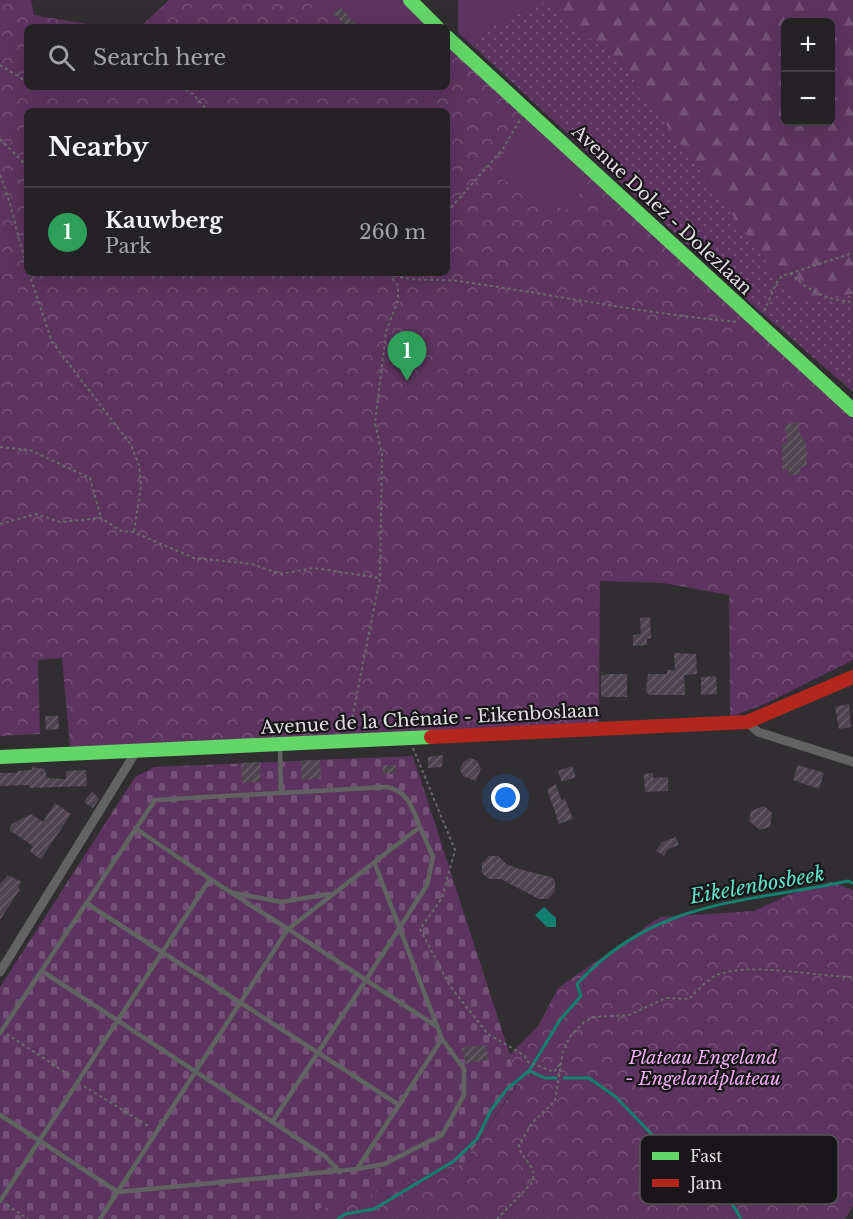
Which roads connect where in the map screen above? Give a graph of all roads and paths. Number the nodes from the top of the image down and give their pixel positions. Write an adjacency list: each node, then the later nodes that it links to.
1 (410, 0): 2 (street)
2 (433, 24)
3 (450, 40): 8 (street, Avenue Dolez - Dolezlaan)
4 (0, 65): 5 (path)
5 (24, 80)
6 (186, 90): 7 (path)
7 (205, 108)
8 (526, 110): 12 (path); 20 (street, Avenue Dolez - Dolezlaan)
9 (0, 139): 10 (path)
10 (24, 163)
11 (0, 175): 14 (path)
12 (450, 209)
13 (853, 253): 15 (path)
14 (24, 257)
15 (790, 273): 19 (path); 20 (path)
16 (30, 276): 25 (path)
17 (390, 276): 26 (path)
18 (394, 276): 20 (path)
19 (853, 303)
20 (755, 320): 21 (street, Avenue Dolez - Dolezlaan)
21 (853, 410)
22 (0, 447): 23 (path)
23 (101, 518): 24 (path); 25 (path)
24 (0, 524)
25 (133, 532): 26 (path)
26 (380, 578): 30 (path)
27 (853, 677): 28 (street, Avenue de la Chênaie - Eikenboslaan)
28 (747, 722): 29 (street, Avenue de la Chênaie - Eikenboslaan); 34 (street)
29 (408, 738): 30 (street, Avenue de la Chênaie - Eikenboslaan); 56 (path)
30 (348, 740): 31 (street, Avenue de la Chênaie - Eikenboslaan)
31 (280, 743): 32 (street, Avenue de la Chênaie - Eikenboslaan); 35 (lane)
32 (137, 750): 33 (street, Avenue de la Chênaie - Eikenboslaan); 47 (street)
33 (0, 757)
34 (853, 762)
35 (281, 791): 36 (lane); 37 (lane)
36 (420, 827): 38 (lane); 43 (lane)
37 (135, 828): 39 (lane); 42 (lane)
38 (375, 864): 41 (lane); 43 (lane)
39 (210, 879): 40 (lane); 45 (lane)
40 (229, 891): 41 (lane); 44 (lane)
41 (332, 893): 44 (lane)
42 (86, 903): 45 (lane); 46 (lane)
43 (400, 928): 49 (lane); 52 (lane)
44 (288, 929): 49 (lane); 50 (lane)
45 (163, 952): 50 (lane); 51 (lane)
46 (42, 971): 51 (lane); 53 (lane)
47 (0, 972)
48 (853, 977): 56 (path)
49 (366, 980): 52 (lane); 55 (lane)
50 (239, 1003): 55 (lane); 57 (lane)
51 (117, 1021): 57 (lane); 61 (lane)
52 (437, 1027): 54 (lane)
53 (0, 1033)
54 (442, 1039): 58 (lane); 62 (lane)
55 (318, 1053): 58 (lane); 60 (lane)
56 (562, 1062): 68 (path)
57 (194, 1072): 60 (lane); 64 (lane)
58 (399, 1105): 62 (lane)
59 (0, 1115): 61 (lane)
60 (272, 1122): 63 (lane)
61 (39, 1141): 64 (lane); 65 (lane)
62 (357, 1169): 63 (lane)
63 (340, 1172): 64 (lane)
64 (118, 1192): 67 (lane)
65 (0, 1201): 66 (path)
66 (28, 1219)
67 (100, 1219)
68 (497, 1219)

